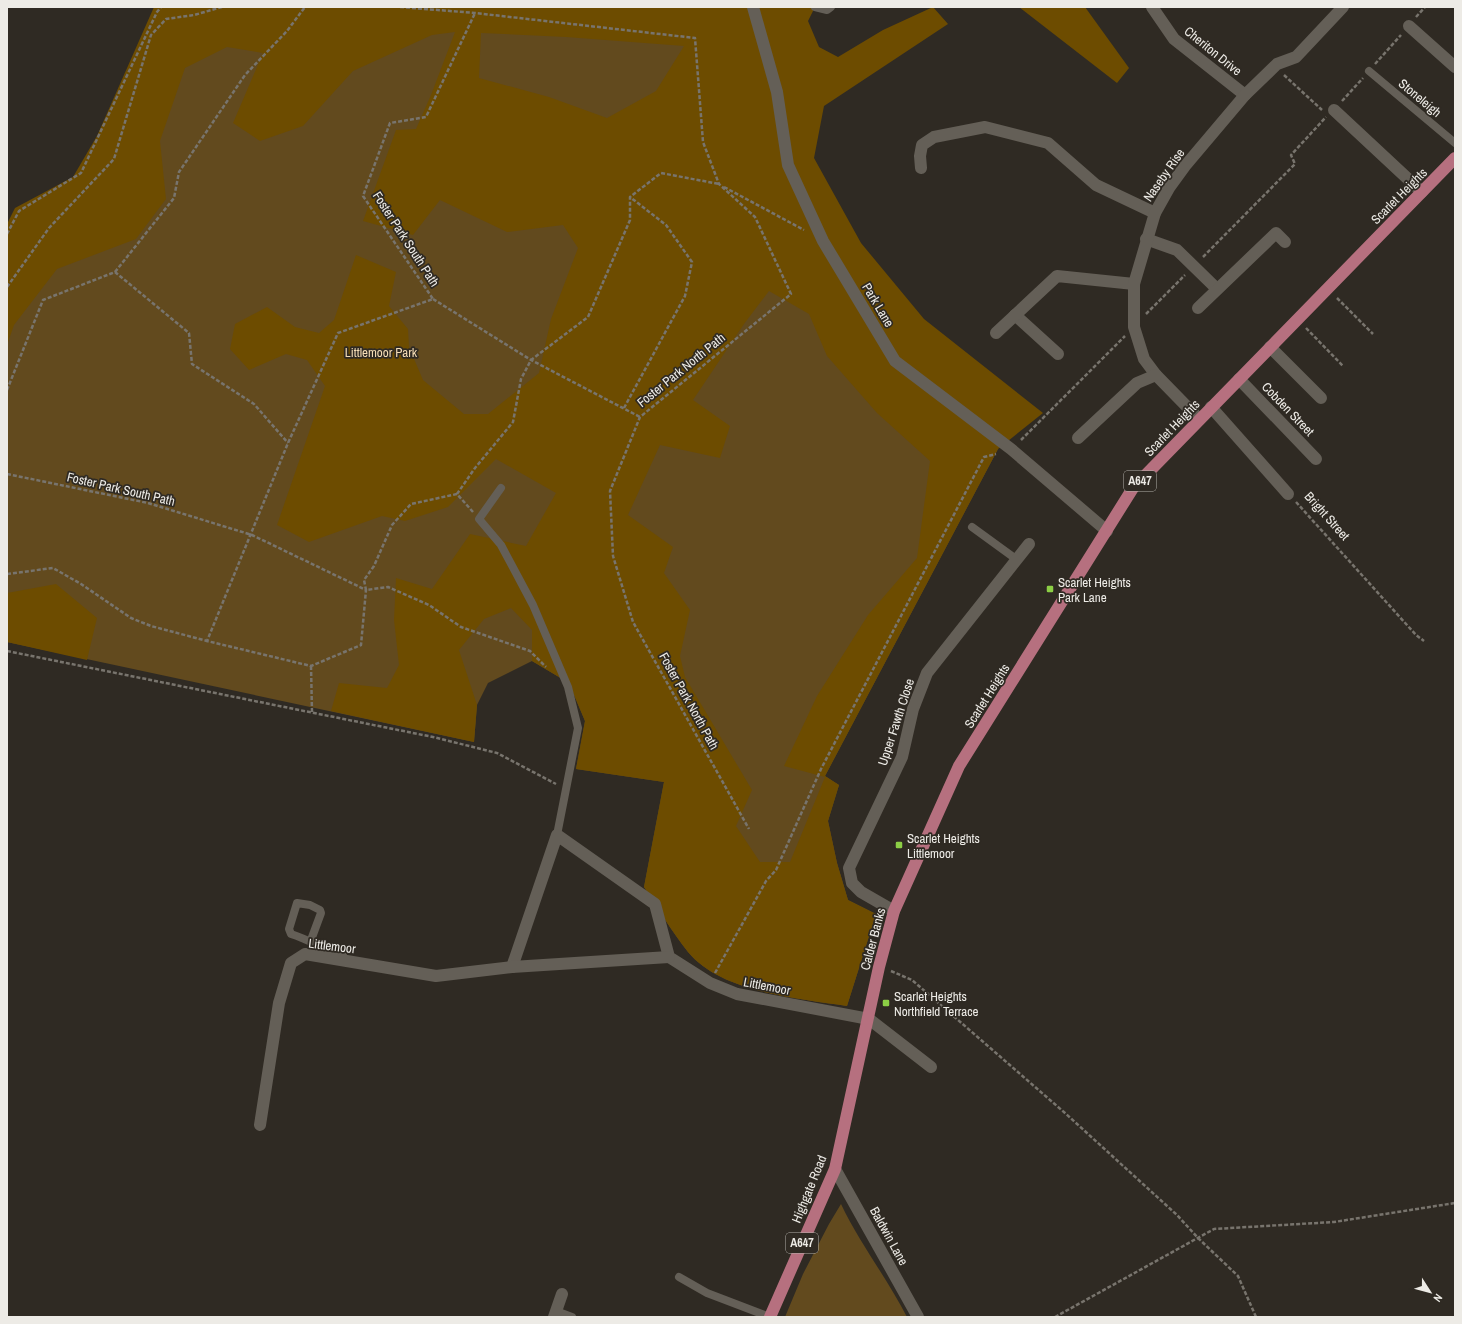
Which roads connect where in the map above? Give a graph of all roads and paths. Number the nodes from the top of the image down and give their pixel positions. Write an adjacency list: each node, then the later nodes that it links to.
1 (161, 7): 24 (path)
2 (222, 7): 30 (path)
3 (305, 7): 28 (path)
4 (400, 7): 10 (path)
5 (753, 7): 26 (street, Park Lane)
6 (815, 7): 7 (lane)
7 (831, 7)
8 (1152, 7): 15 (street, Cheriton Drive)
9 (1343, 7): 12 (street, Naseby Rise)
10 (475, 13): 20 (path, Foster Park North Path); 33 (path, Foster Park South Path)
11 (1409, 26): 13 (street)
12 (1275, 66): 15 (street, Naseby Rise); 16 (path)
13 (1455, 67)
14 (1369, 71): 17 (lane, Stoneleigh)
15 (1245, 95): 23 (street, Naseby Rise)
16 (1331, 113): 21 (street)
17 (1455, 143)
18 (1455, 158): 21 (main road, Scarlet Heights / A647)
19 (921, 168): 23 (street)
20 (719, 184): 22 (path); 26 (path); 49 (path, Foster Park North Path)
21 (1422, 192): 32 (main road, Scarlet Heights / A647)
22 (630, 197): 41 (path); 48 (path)
23 (1155, 213): 25 (street, Naseby Rise)
24 (7, 234)
25 (1146, 239): 29 (street, Naseby Rise); 31 (street)
26 (823, 241): 60 (street, Park Lane)
27 (1285, 242): 31 (street)
28 (115, 272): 45 (path); 52 (path)
29 (1134, 284): 35 (street); 43 (street, Naseby Rise)
30 (7, 287)
31 (1217, 289): 34 (street)
32 (1328, 289): 36 (main road, Scarlet Heights / A647); 38 (path)
33 (433, 299): 41 (path); 52 (path, Foster Park South Path)
34 (1198, 308)
35 (1015, 315): 37 (street); 40 (street)
36 (1298, 319): 39 (main road, Scarlet Heights / A647); 42 (path)
37 (996, 332)
38 (1373, 334)
39 (1270, 347): 44 (main road, Scarlet Heights / A647); 46 (street)
40 (1058, 354)
41 (531, 360): 48 (path); 56 (path)
42 (1343, 366)
43 (1156, 375): 50 (street, Naseby Rise); 51 (street)
44 (1239, 378): 47 (main road, Scarlet Heights / A647); 53 (street, Cobden Street)
45 (7, 390)
46 (1321, 398)
47 (1211, 407): 50 (main road, Scarlet Heights / A647); 57 (street, Bright Street)
48 (624, 408): 49 (path)
49 (640, 417): 73 (path, Foster Park North Path)
50 (1199, 419): 60 (main road, Scarlet Heights / A647)
51 (1078, 438)
52 (288, 444): 61 (path, Foster Park South Path)
53 (1316, 459)
54 (7, 474): 61 (path, Foster Park South Path)
55 (501, 488): 58 (lane)
56 (457, 494): 58 (path); 65 (path)
57 (1288, 494): 67 (path, Bright Street)
58 (479, 519): 72 (lane)
59 (972, 527): 63 (lane)
60 (1107, 531): 75 (main road, Scarlet Heights / A647)
61 (252, 535): 65 (path, Foster Park South Path); 66 (path, Foster Park South Path)
62 (1028, 544): 63 (street, Upper Fawth Close)
63 (1016, 559): 76 (street, Upper Fawth Close)
64 (7, 574): 66 (path)
65 (366, 590): 69 (path); 70 (path)
66 (207, 641): 69 (path)
67 (1424, 641)
68 (7, 651): 71 (path)
69 (311, 666): 71 (path)
70 (551, 672)
71 (312, 712): 72 (path)
72 (565, 789): 74 (lane)
73 (749, 829)
74 (557, 835): 78 (street); 80 (street)
75 (912, 869): 76 (main road, Calder Banks / A647)
76 (894, 910): 81 (main road, Calder Banks / A647)
77 (311, 940): 77 (lane); 79 (lane)
78 (669, 958): 80 (street, Littlemoor); 82 (street, Littlemoor)
79 (369, 964): 80 (street, Littlemoor); 84 (street, Littlemoor)
80 (512, 967)
81 (879, 967): 82 (main road, Calder Banks / A647); 87 (path)
82 (869, 1019): 83 (street); 85 (main road, Highgate Road / A647)
83 (932, 1067)
84 (260, 1125)
85 (835, 1169): 92 (main road, Highgate Road / A647); 93 (street, Baldwin Lane)
86 (1455, 1203): 87 (path)
87 (1198, 1238): 94 (path); 95 (path)
88 (679, 1277): 92 (lane)
89 (562, 1294): 90 (street)
90 (555, 1314): 91 (lane)
91 (572, 1317)
92 (770, 1317)
93 (918, 1317)
94 (1055, 1317)
95 (1256, 1317)

